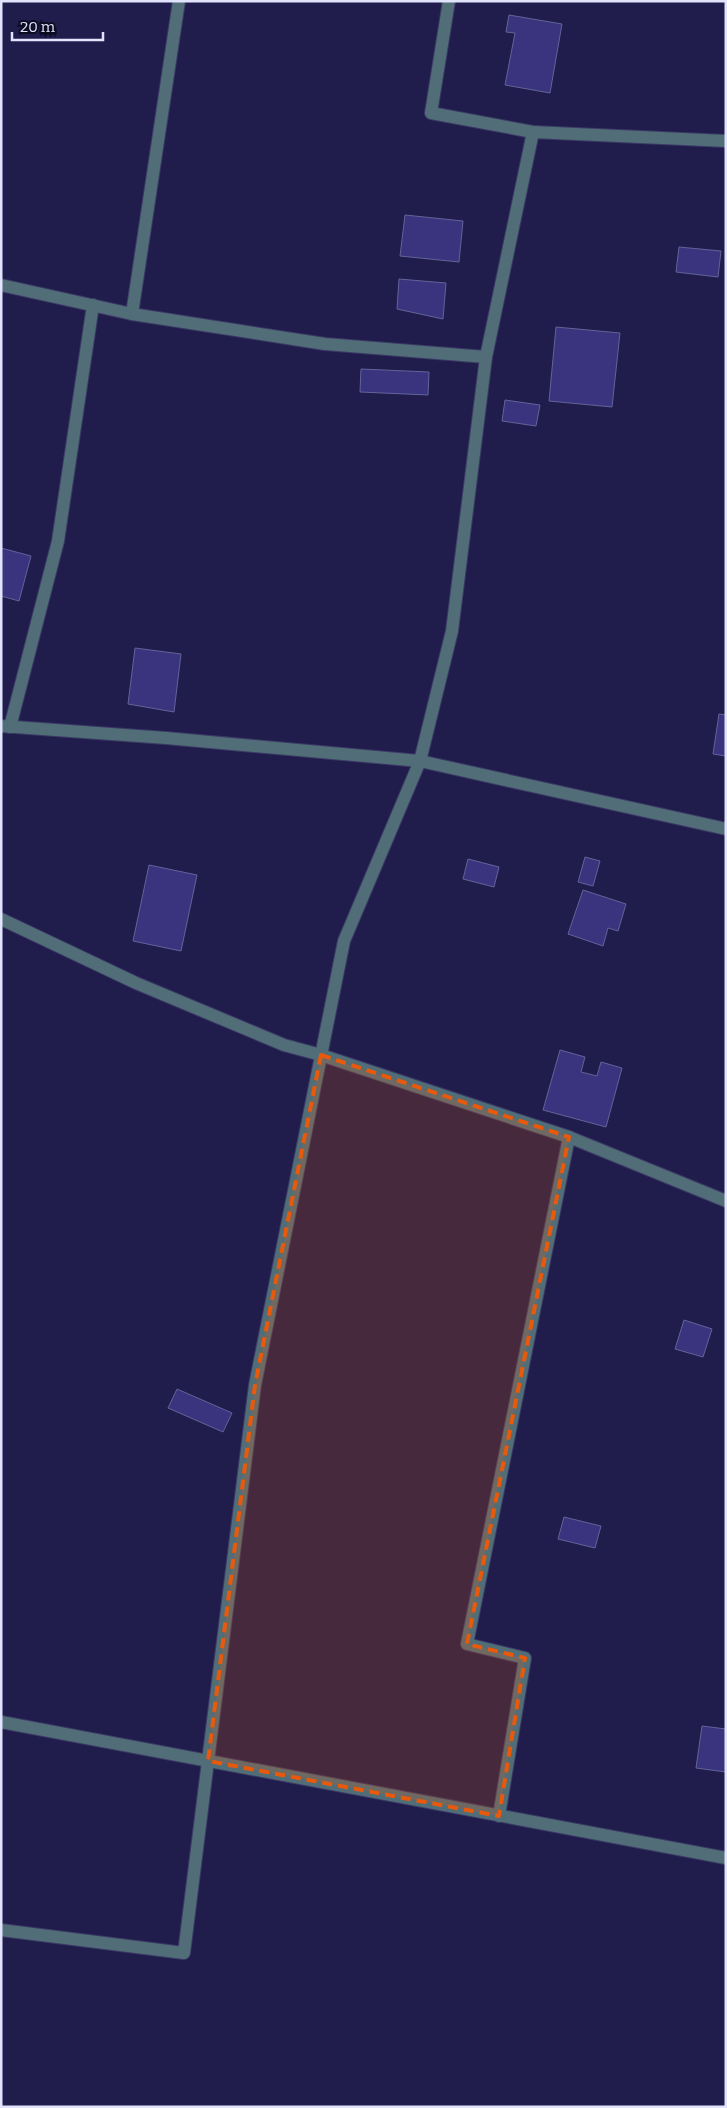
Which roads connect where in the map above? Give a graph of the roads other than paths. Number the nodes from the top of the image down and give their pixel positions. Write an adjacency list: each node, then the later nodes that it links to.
1 (179, 1): 7 (street)
2 (449, 1): 3 (street)
3 (533, 132): 4 (street); 8 (street)
4 (726, 141)
5 (1, 285): 6 (street)
6 (93, 305): 7 (street); 9 (street)
7 (132, 314): 8 (street)
8 (486, 356): 10 (street)
9 (6, 726): 10 (street)
10 (420, 761): 11 (street); 13 (street)
11 (726, 829)
12 (1, 919): 13 (street)
13 (321, 1055): 14 (street); 17 (street)
14 (569, 1137): 15 (street); 18 (street)
15 (726, 1201)
16 (1, 1722): 17 (street)
17 (208, 1761): 18 (street); 20 (street)
18 (499, 1816): 19 (street)
19 (726, 1858)
20 (1, 1930)

